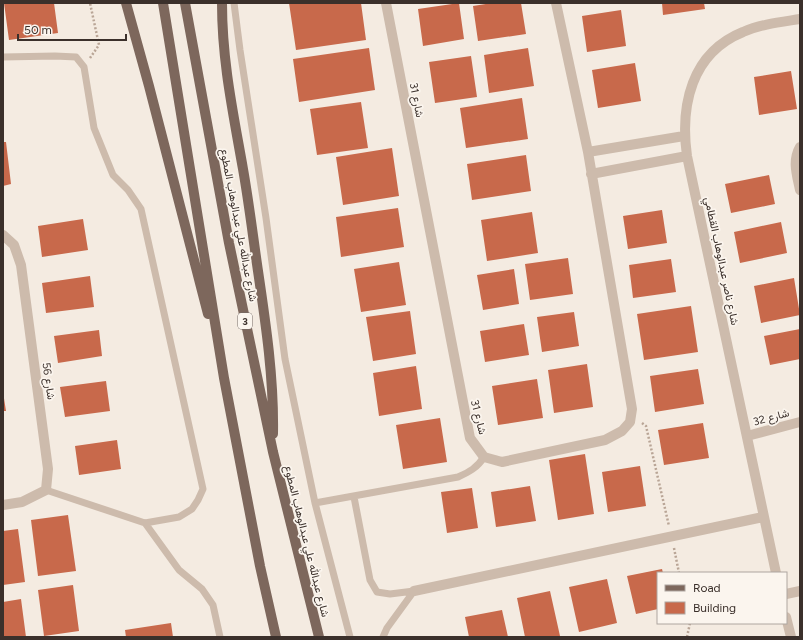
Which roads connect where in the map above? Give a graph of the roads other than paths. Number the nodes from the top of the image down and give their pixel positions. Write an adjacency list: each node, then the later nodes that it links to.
1 (126, 3): 17 (main road)
2 (185, 3): 20 (main road, شارع عبدالله علي عبدالوهاب المطوع / 3)
3 (222, 3): 20 (main road)
4 (234, 3): 24 (lane)
5 (386, 3): 21 (street, شارع 31)
6 (556, 3): 12 (street)
7 (164, 4): 17 (main road)
8 (800, 19): 10 (street, شارع ناصر عبدالوهاب القطامي)
9 (3, 57): 27 (lane)
10 (684, 136): 12 (street); 13 (street, شارع ناصر عبدالوهاب القطامي)
11 (800, 147): 15 (street)
12 (588, 152): 14 (street)
13 (687, 156): 14 (street); 19 (street, شارع ناصر عبدالوهاب القطامي)
14 (591, 174): 21 (street)
15 (800, 190)
16 (3, 235): 22 (street, شارع 56)
17 (224, 378): 34 (main road)
18 (800, 422): 19 (street, شارع 32)
19 (747, 436): 26 (street, شارع ناصر عبدالوهاب القطامي)
20 (273, 452): 35 (main road, شارع عبدالله علي عبدالوهاب المطوع / 3)
21 (484, 457): 23 (lane)
22 (46, 490): 25 (street); 27 (lane)
23 (354, 497): 24 (lane); 29 (lane)
24 (315, 503): 36 (lane)
25 (3, 505)
26 (763, 517): 28 (street, شارع ناصر عبدالوهاب القطامي); 29 (street)
27 (145, 523): 33 (lane)
28 (776, 572)
29 (414, 591): 37 (lane)
30 (800, 591): 31 (street)
31 (787, 594)
32 (787, 621): 38 (street)
33 (220, 637)
34 (276, 637)
35 (319, 637)
36 (350, 637)
37 (383, 637)
38 (791, 637)

